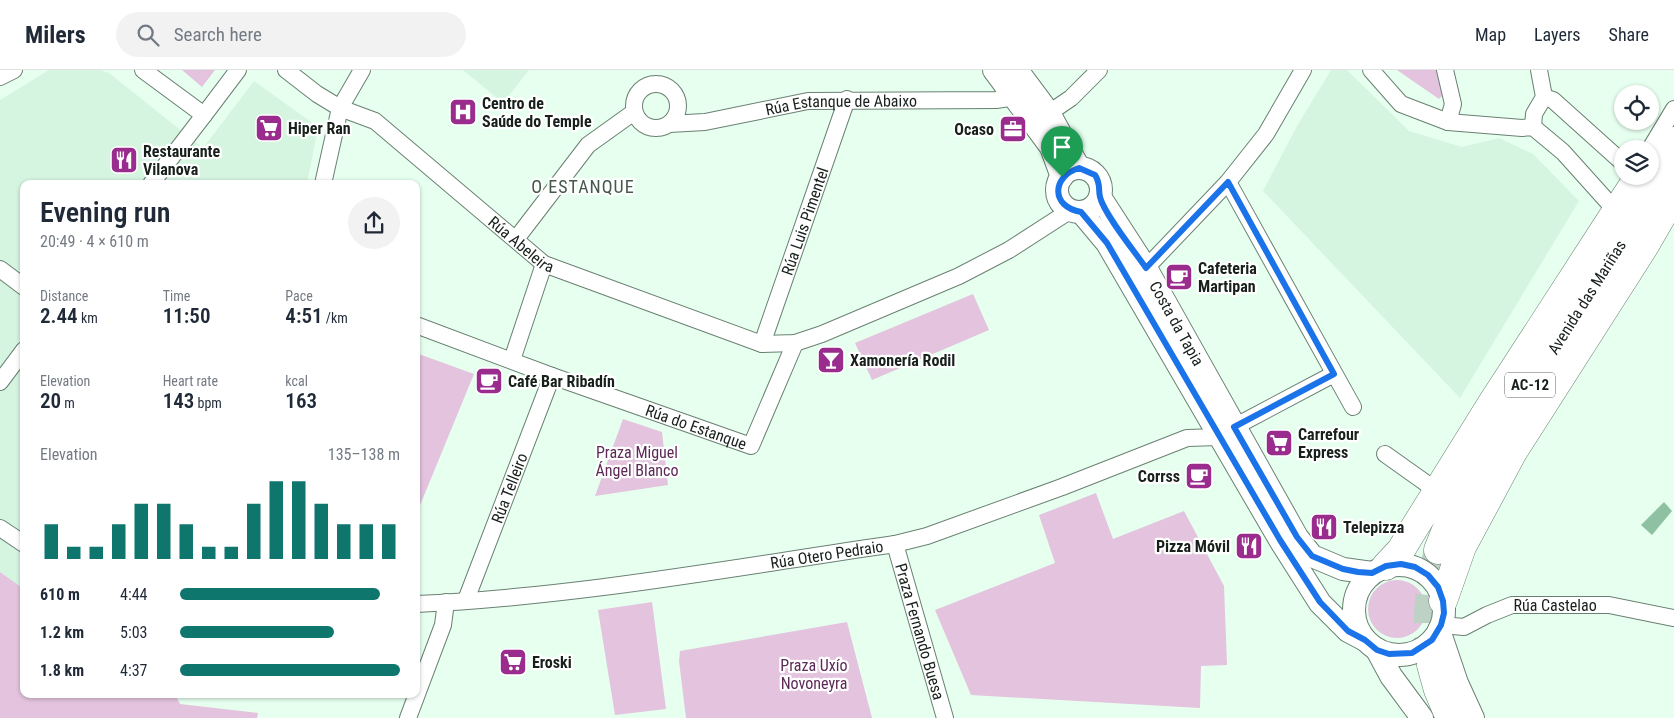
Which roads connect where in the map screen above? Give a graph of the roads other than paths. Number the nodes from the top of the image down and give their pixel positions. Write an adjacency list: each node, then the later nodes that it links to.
1 (14, 70): 13 (street)
2 (142, 70): 22 (street)
3 (238, 70): 22 (street)
4 (286, 70): 18 (street, Rúa Abeleira)
5 (362, 70): 18 (street)
6 (994, 70): 15 (main road)
7 (1017, 70): 21 (main road)
8 (1099, 70): 21 (street)
9 (1372, 70): 23 (street)
10 (1446, 70): 23 (street)
11 (1539, 70): 16 (street)
12 (1296, 73): 35 (street)
13 (0, 77)
14 (663, 77): 20 (street); 24 (street)
15 (1014, 96): 17 (street, Rúa Estanque de Abaixo); 32 (main road)
16 (1544, 96): 25 (street); 30 (street)
17 (847, 99): 24 (street, Rúa Estanque de Abaixo); 50 (street, Rúa Luis Pimentel)
18 (340, 108): 34 (street); 42 (street, Rúa Abeleira)
19 (1674, 109): 27 (street)
20 (634, 112): 24 (street, Rúa Estanque de Abaixo); 42 (street)
21 (1049, 113): 32 (main road)
22 (204, 114): 33 (street)
23 (1448, 122): 25 (street)
24 (669, 124)
25 (1533, 127): 41 (street)
26 (1674, 136): 29 (highway)
27 (1655, 140)
28 (1674, 142): 41 (highway, Avenida das Mariñas / AC-12)
29 (1659, 153)
30 (1614, 155)
31 (1674, 165): 41 (highway, Avenida das Mariñas / AC-12)
32 (1071, 172): 38 (main road); 39 (main road)
33 (156, 180)
34 (324, 180)
35 (1228, 182): 46 (street); 53 (street)
36 (1638, 185): 41 (highway)
37 (1674, 195): 41 (highway)
38 (1100, 197): 39 (main road); 46 (main road, Costa da Tapia)
39 (1076, 211): 43 (main road, Costa da Tapia); 49 (street)
40 (1674, 212): 41 (street)
41 (1631, 228): 59 (highway); 63 (highway, Avenida das Mariñas / AC-12); 69 (highway)
42 (516, 238): 44 (street, Rúa Abeleira)
43 (1107, 243): 46 (main road); 57 (main road, Costa da Tapia)
44 (544, 264): 50 (street, Rúa Abeleira); 52 (street)
45 (0, 268): 47 (street)
46 (1146, 268): 57 (main road, Costa da Tapia)
47 (20, 284)
48 (420, 326): 52 (street, Rúa do Estanque)
49 (795, 343): 50 (street, Rúa Abeleira); 54 (street, Rúa do Estanque)
50 (762, 344)
51 (20, 355): 55 (street)
52 (512, 360): 54 (street, Rúa do Estanque)
53 (1334, 374): 56 (street); 57 (street)
54 (552, 376): 65 (street, Rúa Telleiro)
55 (0, 382)
56 (1353, 407)
57 (1227, 432): 62 (street, Rúa Otero Pedraio); 64 (main road, Costa da Tapia); 70 (main road, Costa da Tapia)
58 (1385, 454): 59 (street)
59 (1437, 491): 64 (highway)
60 (0, 528): 61 (street)
61 (20, 541)
62 (895, 544): 65 (street, Rúa Otero Pedraio); 75 (street, Praza Fernando Buesa)
63 (1438, 550)
64 (1379, 570): 69 (main road); 70 (main road)
65 (466, 600): 66 (street, Rúa Otero Pedraio)
66 (446, 602): 67 (street, Rúa Otero Pedraio); 72 (street)
67 (420, 604)
68 (1673, 618): 69 (street, Rúa Castelao)
69 (1441, 619): 70 (main road); 78 (main road)
70 (1371, 645): 76 (main road)
71 (1431, 665): 77 (highway)
72 (420, 686)
73 (416, 698): 74 (street)
74 (408, 718)
75 (945, 718)
76 (1422, 718)
77 (1450, 718)
78 (1473, 718)

